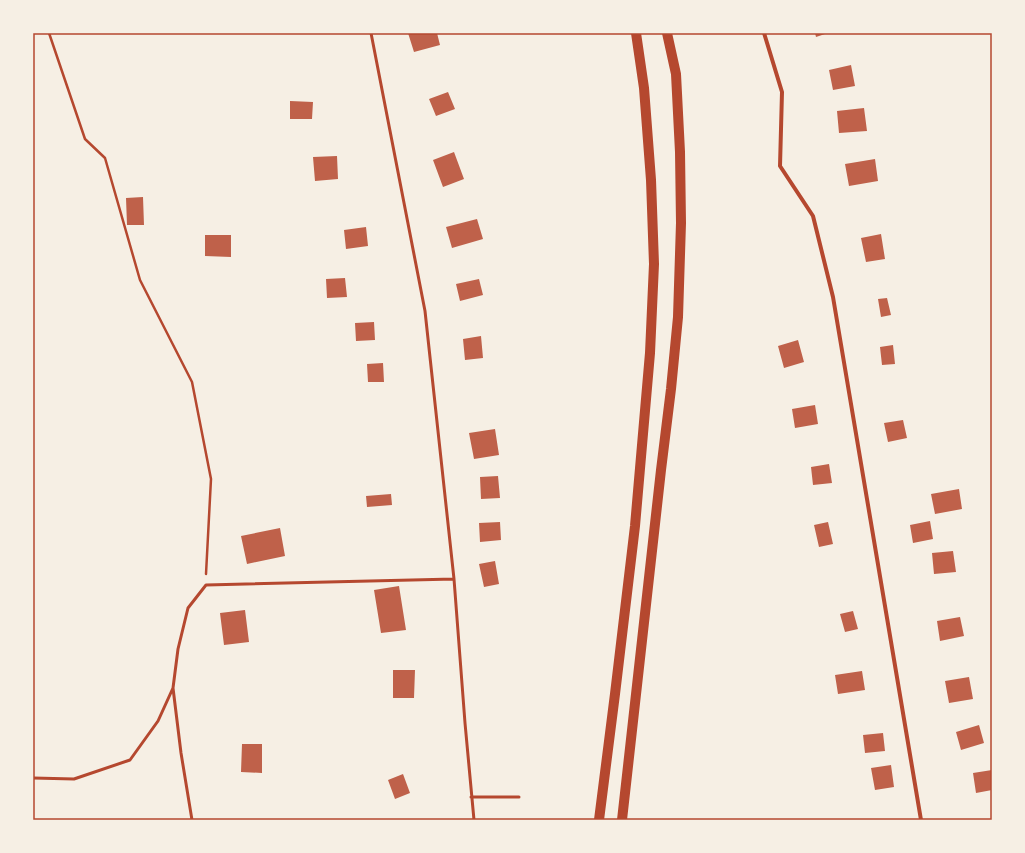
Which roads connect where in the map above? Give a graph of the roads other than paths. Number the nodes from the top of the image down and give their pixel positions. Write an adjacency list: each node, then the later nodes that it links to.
1 (371, 33): 5 (lane)
2 (636, 33): 12 (main road)
3 (667, 33): 13 (main road)
4 (764, 33): 14 (street)
5 (454, 579): 6 (lane); 8 (lane)
6 (173, 688): 7 (lane); 10 (lane)
7 (33, 778)
8 (471, 797): 9 (lane); 11 (lane)
9 (519, 797)
10 (192, 820)
11 (474, 820)
12 (599, 820)
13 (622, 820)
14 (921, 820)

